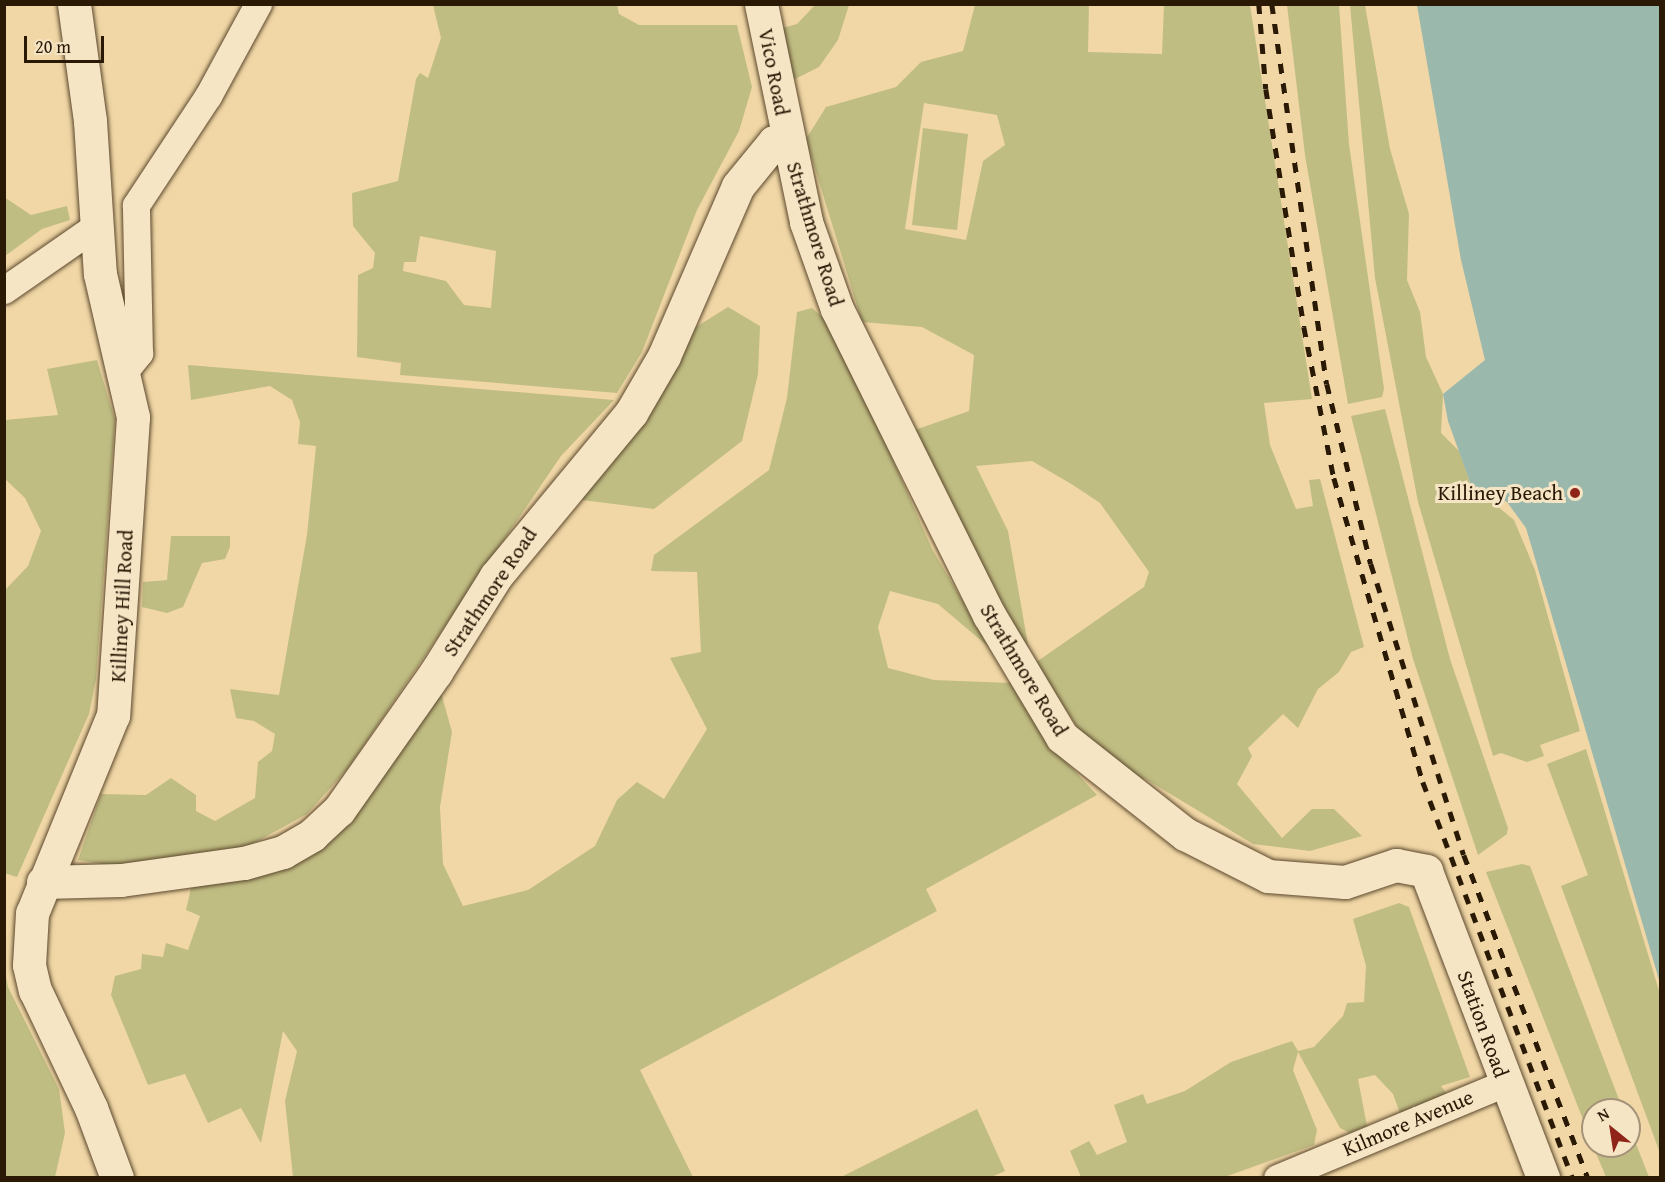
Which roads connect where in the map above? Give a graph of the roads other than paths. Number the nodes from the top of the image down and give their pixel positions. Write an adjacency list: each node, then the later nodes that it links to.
1 (74, 4): 5 (main road, Killiney Hill Road)
2 (258, 4): 7 (street)
3 (760, 4): 4 (main road, Vico Road)
4 (786, 140): 8 (main road, Strathmore Road); 9 (main road, Strathmore Road)
5 (96, 226): 6 (street); 7 (main road, Killiney Hill Road)
6 (4, 290)
7 (123, 373): 9 (main road, Killiney Hill Road)
8 (1426, 871): 10 (main road, Station Road)
9 (43, 882): 11 (main road, Killiney Hill Road)
10 (1496, 1087): 12 (street, Kilmore Avenue); 13 (main road, Station Road)
11 (117, 1178)
12 (1277, 1178)
13 (1543, 1178)

